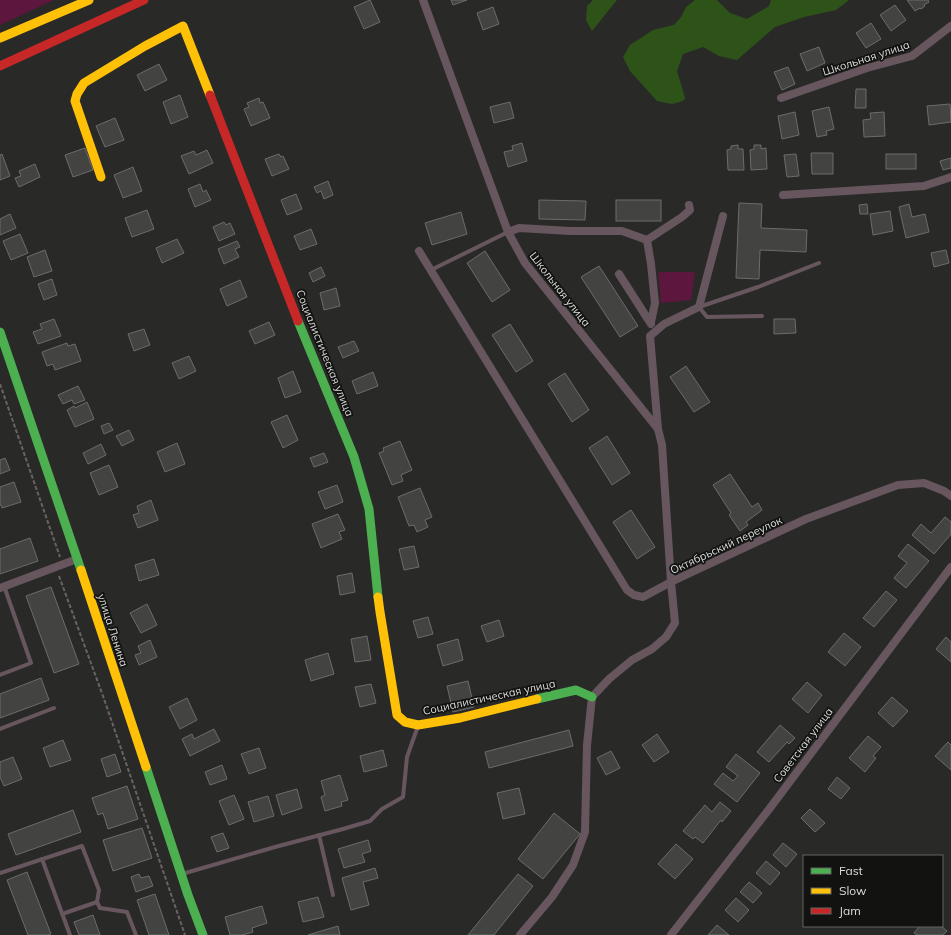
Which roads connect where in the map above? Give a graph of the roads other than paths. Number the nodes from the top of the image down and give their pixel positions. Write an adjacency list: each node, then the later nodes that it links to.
1 (89, 0): 5 (street)
2 (144, 0): 6 (street)
3 (423, 0): 13 (street, Школьная улица)
4 (951, 26): 7 (street, Школьная улица)
5 (0, 38)
6 (0, 66)
7 (781, 98)
8 (101, 177): 33 (street, Социалистическая улица)
9 (951, 178): 10 (street)
10 (782, 195)
11 (690, 205): 14 (street)
12 (723, 216): 19 (street)
13 (508, 232): 14 (street); 17 (lane); 24 (street, Школьная улица)
14 (647, 240): 21 (street)
15 (419, 251): 17 (street)
16 (819, 263): 19 (lane)
17 (430, 270): 28 (street)
18 (619, 274): 21 (street)
19 (699, 307): 20 (lane); 23 (street)
20 (762, 316)
21 (651, 322): 23 (street)
22 (0, 332): 26 (street, улица Ленина)
23 (655, 332): 24 (street)
24 (658, 429): 28 (street, Школьная улица)
25 (951, 496): 28 (street, Октябрьский переулок)
26 (77, 559): 29 (street); 38 (street, улица Ленина)
27 (951, 567): 46 (street, Советская улица)
28 (671, 582): 31 (street, Октябрьский переулок)
29 (2, 587): 30 (lane)
30 (0, 675)
31 (592, 697): 33 (street, Социалистическая улица); 45 (street)
32 (54, 708): 34 (lane)
33 (418, 725): 35 (lane)
34 (0, 729)
35 (319, 835): 38 (lane); 39 (lane)
36 (42, 859): 37 (lane); 40 (lane); 41 (lane)
37 (0, 873)
38 (181, 874): 44 (street, улица Ленина)
39 (333, 895)
40 (97, 902): 41 (lane); 43 (lane)
41 (62, 914): 42 (lane)
42 (70, 935)
43 (136, 935)
44 (203, 935)
45 (520, 935)
46 (671, 935)

